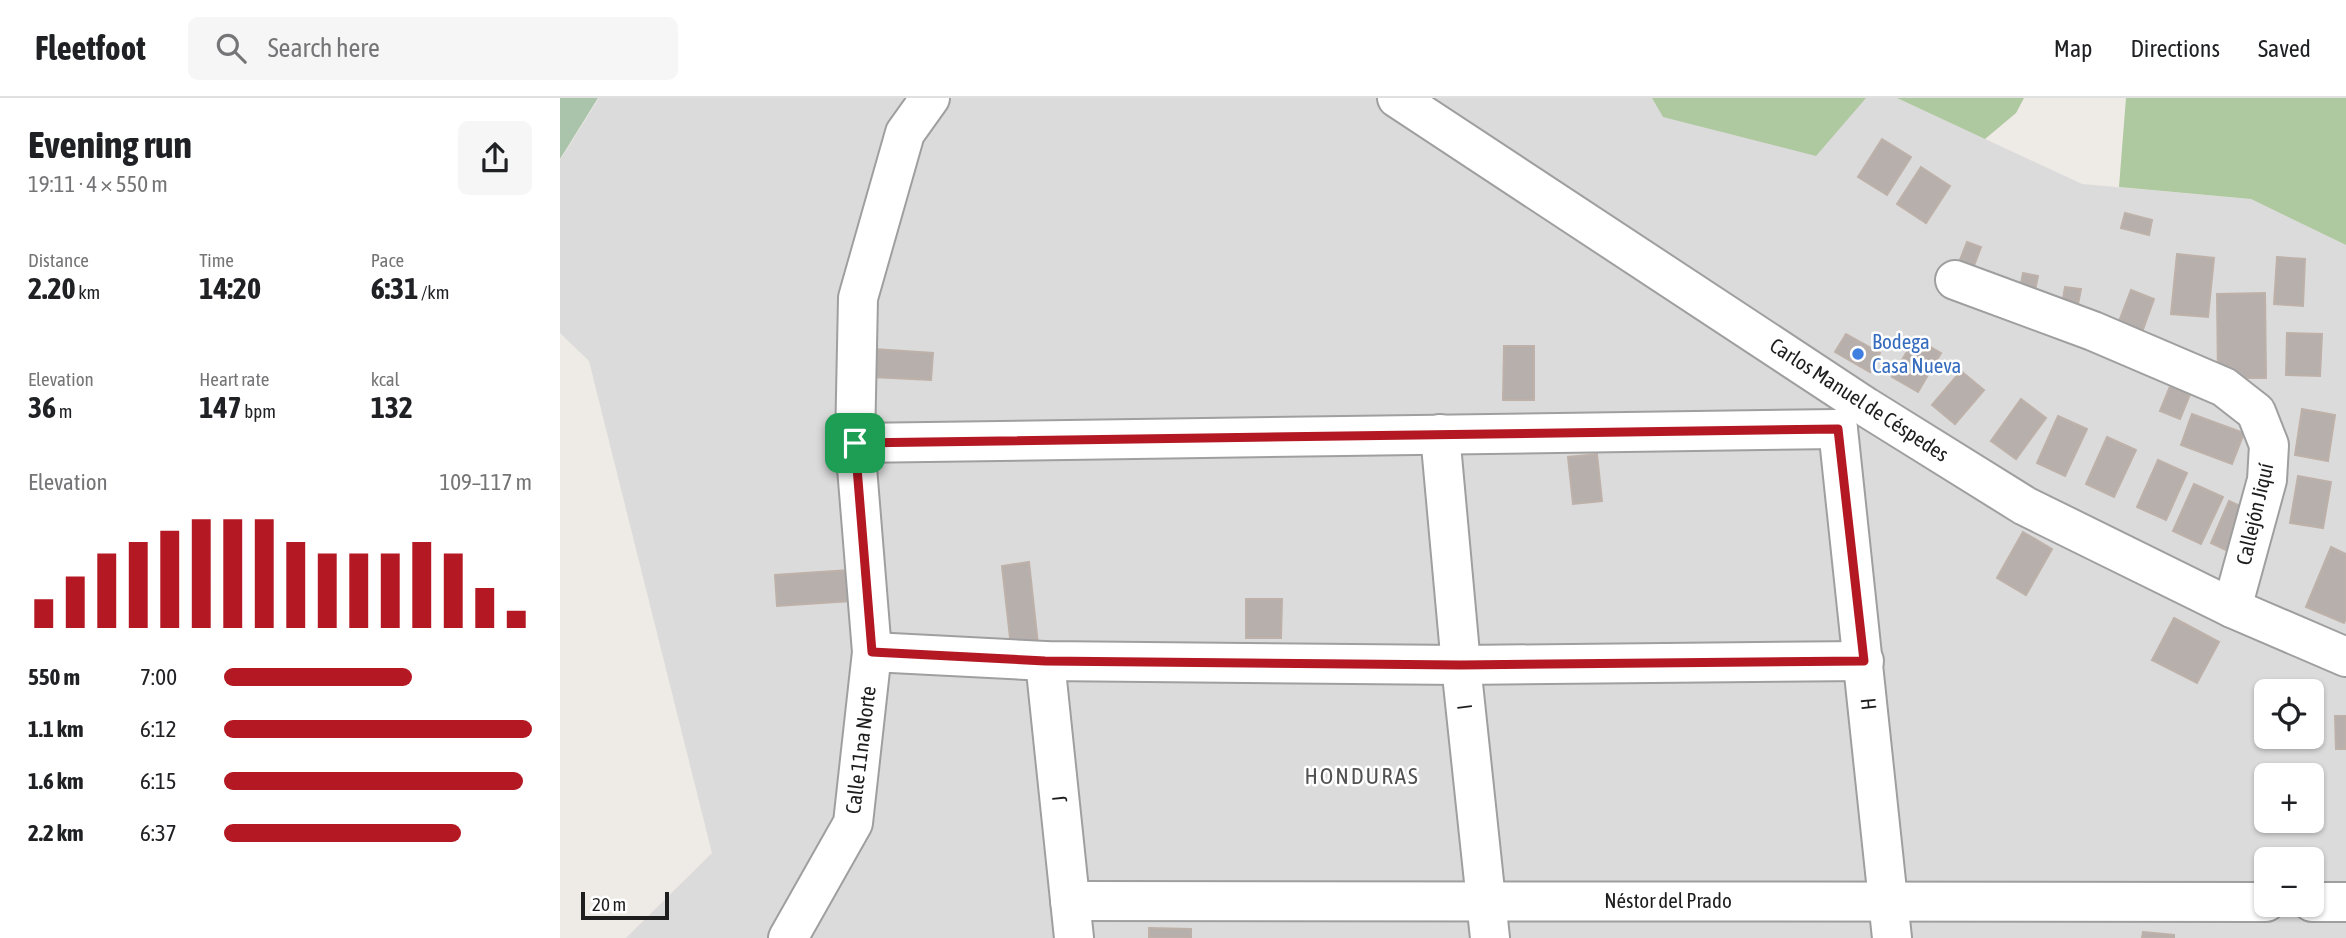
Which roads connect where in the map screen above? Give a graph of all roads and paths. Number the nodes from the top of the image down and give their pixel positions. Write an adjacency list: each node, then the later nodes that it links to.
1 (930, 98): 6 (street, Calle 11na Norte)
2 (1397, 98): 4 (street, Carlos Manuel de Céspedes)
3 (1955, 280): 7 (street, Callejón Jiquí)
4 (1852, 418): 5 (street); 7 (street, Carlos Manuel de Céspedes); 11 (street, H)
5 (1440, 435): 6 (street); 12 (street, I)
6 (855, 443): 8 (street, Calle 11na Norte)
7 (2232, 608): 9 (street, Carlos Manuel de Céspedes)
8 (872, 652): 10 (street); 19 (street, Calle 11na Norte)
9 (2346, 657)
10 (1045, 661): 12 (street); 13 (street, J)
11 (1864, 661): 12 (street); 18 (street, H)
12 (1461, 665): 17 (street, I)
13 (1070, 901): 17 (street, Néstor del Prado); 20 (street, J)
14 (2324, 902): 15 (street)
15 (2346, 902)
16 (2254, 903): 18 (street, Néstor del Prado)
17 (1489, 920): 18 (street, Néstor del Prado)
18 (1891, 920)
19 (788, 938)
20 (1074, 938)

